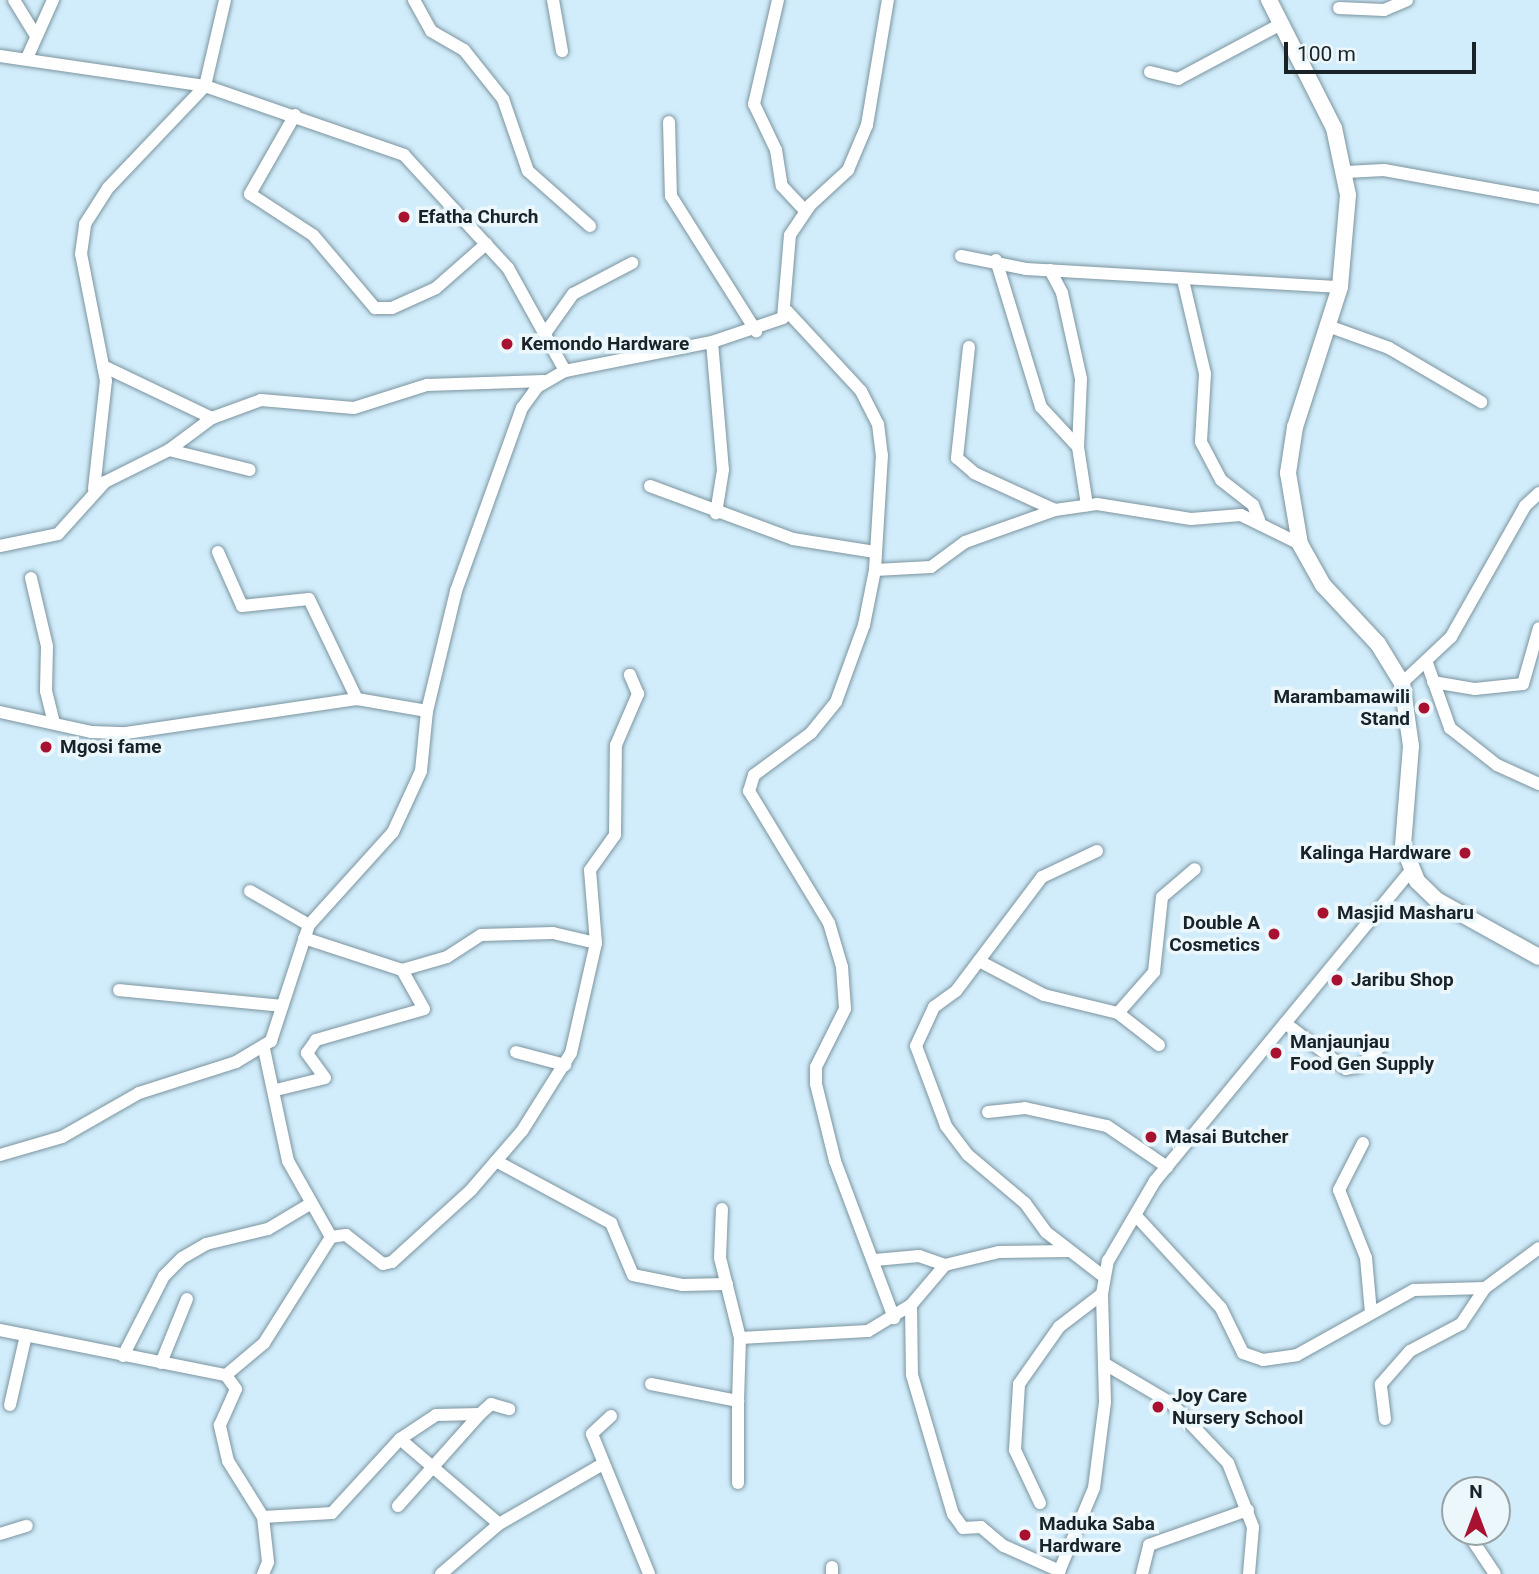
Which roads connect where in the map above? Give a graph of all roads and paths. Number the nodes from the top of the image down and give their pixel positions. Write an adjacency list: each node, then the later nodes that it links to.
1 (14, 0): 13 (street)
2 (53, 0): 13 (street)
3 (225, 0): 18 (street)
4 (414, 0): 24 (street)
5 (553, 0): 14 (street)
6 (778, 0): 23 (street)
7 (888, 0): 23 (street)
8 (1269, 0): 12 (street)
9 (1407, 0): 10 (street)
10 (1356, 3): 11 (street)
11 (1339, 8)
12 (1281, 24): 17 (street); 21 (street)
13 (36, 36): 16 (street)
14 (562, 51)
15 (0, 56): 16 (street)
16 (27, 58): 18 (street)
17 (1150, 72)
18 (205, 86): 19 (street); 38 (street)
19 (295, 115): 25 (street); 25 (street)
20 (669, 122): 34 (street)
21 (1346, 172): 22 (street); 31 (street)
22 (1539, 198)
23 (805, 211): 32 (street)
24 (590, 226)
25 (486, 244): 35 (street)
26 (961, 256): 27 (street)
27 (996, 260): 29 (street); 43 (street)
28 (632, 262): 35 (street)
29 (1050, 270): 30 (street); 43 (street)
30 (1183, 280): 31 (street); 52 (street)
31 (1340, 287): 33 (street)
32 (787, 311): 34 (street); 56 (street)
33 (1328, 326): 41 (street); 53 (street)
34 (757, 331): 36 (street)
35 (546, 332): 39 (street)
36 (712, 342): 39 (street); 51 (street)
37 (969, 347): 50 (street)
38 (103, 366): 42 (street); 47 (street)
39 (565, 371): 40 (street)
40 (544, 381): 42 (street); 65 (street)
41 (1482, 402)
42 (212, 418): 44 (street)
43 (1078, 447): 49 (street)
44 (169, 450): 45 (street); 47 (street)
45 (250, 470)
46 (650, 486): 51 (street)
47 (94, 489): 54 (street)
48 (1539, 494): 60 (street)
49 (1087, 505): 50 (street); 52 (street)
50 (1055, 510): 57 (street)
51 (716, 513): 56 (street)
52 (1259, 520): 53 (street)
53 (1300, 544): 63 (street)
54 (0, 546)
55 (218, 552): 64 (street)
56 (875, 552): 57 (street)
57 (874, 570): 100 (street)
58 (31, 578): 67 (street)
59 (1539, 628): 62 (street)
60 (1427, 663): 62 (street); 63 (street)
61 (631, 675): 75 (street)
62 (1433, 682): 68 (street)
63 (1402, 683): 71 (street)
64 (357, 699): 65 (street); 67 (street)
65 (427, 710): 73 (street)
66 (0, 712): 67 (street)
67 (54, 723)
68 (1539, 784)
69 (1097, 851): 77 (street)
70 (1195, 869): 81 (street)
71 (1411, 870): 76 (street); 82 (street)
72 (250, 891): 73 (street)
73 (309, 925): 74 (street)
74 (304, 938): 78 (street); 80 (street)
75 (596, 943): 78 (street); 87 (street)
76 (1538, 955)
77 (979, 961): 81 (street); 99 (street)
78 (402, 970): 88 (street)
79 (119, 990): 80 (street)
80 (282, 1006): 85 (street)
81 (1118, 1013): 84 (street)
82 (1286, 1023): 83 (street); 93 (street)
83 (1382, 1044)
84 (1159, 1045)
85 (264, 1049): 88 (street); 91 (street)
86 (516, 1052): 87 (street)
87 (565, 1065): 92 (street)
88 (276, 1090): 94 (street)
89 (988, 1112): 93 (street)
90 (1363, 1143): 108 (street)
91 (0, 1154)
92 (496, 1161): 97 (street); 103 (street)
93 (1167, 1167): 96 (street)
94 (310, 1204): 97 (street); 113 (street)
95 (722, 1209): 103 (street)
96 (1138, 1218): 102 (street); 108 (street)
97 (331, 1237): 116 (street)
98 (1539, 1248): 104 (street)
99 (1069, 1251): 101 (street); 102 (street)
100 (875, 1261): 101 (street); 109 (street)
101 (945, 1265): 107 (street)
102 (1103, 1276): 105 (street)
103 (727, 1284): 112 (street)
104 (1485, 1288): 108 (street); 123 (street)
105 (1102, 1294): 115 (street); 128 (street)
106 (187, 1299): 114 (street)
107 (911, 1305): 109 (street); 136 (street)
108 (1371, 1313)
109 (894, 1318): 112 (street)
110 (0, 1330): 111 (street)
111 (26, 1335): 113 (street); 119 (street)
112 (740, 1338): 118 (street)
113 (123, 1356): 114 (street)
114 (162, 1363): 116 (street)
115 (1105, 1364): 130 (street); 136 (street)
116 (226, 1375): 131 (street)
117 (651, 1384): 118 (street)
118 (738, 1401): 127 (street)
119 (10, 1405)
120 (509, 1409): 121 (street)
121 (480, 1414): 124 (street); 126 (street)
122 (611, 1416): 125 (street)
123 (1385, 1419)
124 (400, 1439): 126 (street); 131 (street)
125 (601, 1465): 132 (street); 139 (street)
126 (430, 1469): 129 (street); 132 (street)
127 (737, 1483)
128 (1040, 1503)
129 (398, 1506)
130 (1248, 1510): 140 (street); 141 (street)
131 (263, 1517): 137 (street)
132 (499, 1524): 138 (street)
133 (27, 1526): 134 (street)
134 (0, 1534)
135 (1476, 1546): 142 (street)
136 (1059, 1572)
137 (263, 1574)
138 (441, 1574)
139 (649, 1574)
140 (1142, 1574)
141 (1249, 1574)
142 (1495, 1574)

